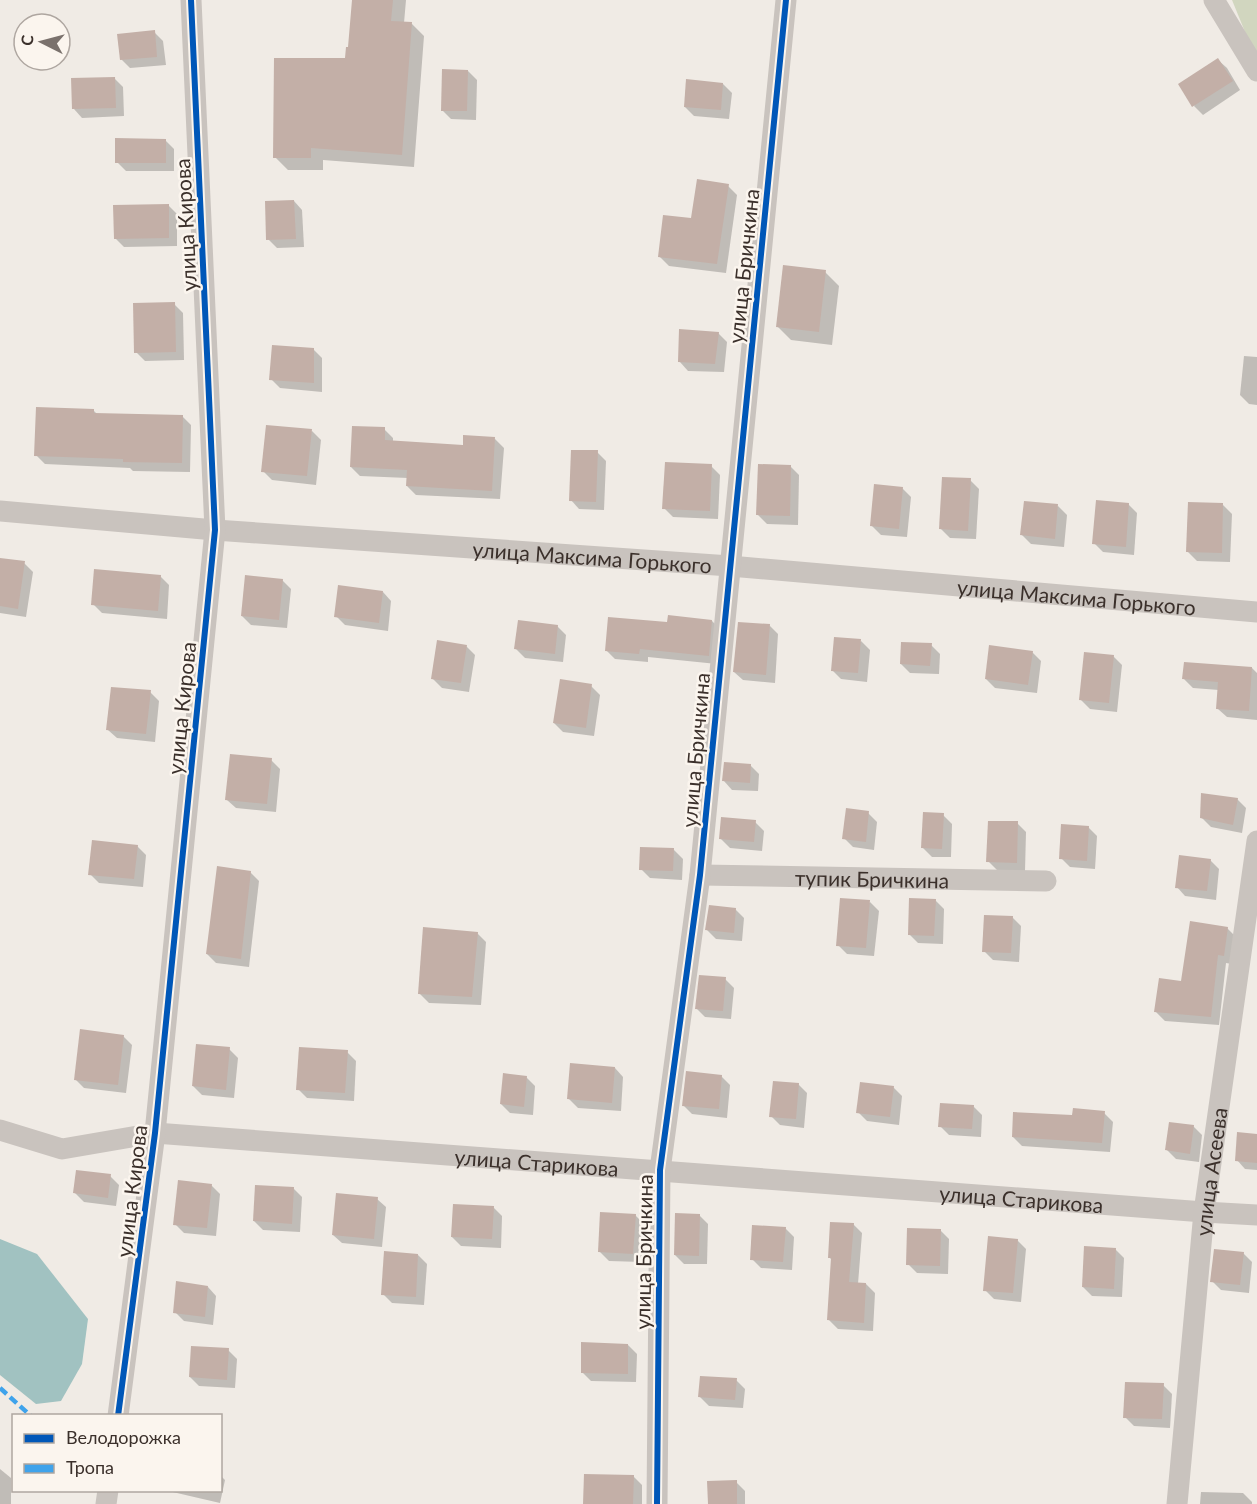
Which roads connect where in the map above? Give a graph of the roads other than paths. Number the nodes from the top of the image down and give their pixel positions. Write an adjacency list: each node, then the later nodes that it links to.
1 (191, 0): 6 (street, улица Кирова)
2 (786, 0): 7 (street, улица Бричкина)
3 (1214, 0): 4 (street)
4 (1257, 71)
5 (0, 511): 6 (street, улица Максима Горького)
6 (215, 530): 7 (street, улица Максима Горького); 13 (street, улица Кирова)
7 (730, 566): 8 (street, улица Максима Горького); 10 (street, улица Бричкина)
8 (1257, 612)
9 (1257, 841): 15 (street, улица Асеева)
10 (700, 875): 11 (street, тупик Бричкина); 14 (street, улица Бричкина)
11 (1046, 881)
12 (0, 1130): 13 (street, улица Старикова)
13 (155, 1133): 14 (street, улица Старикова); 17 (street, улица Кирова)
14 (660, 1170): 15 (street, улица Старикова); 18 (street, улица Бричкина)
15 (1204, 1212): 16 (street, улица Старикова); 19 (street, улица Асеева)
16 (1257, 1215)
17 (118, 1414)
18 (657, 1504)
19 (1177, 1504)

